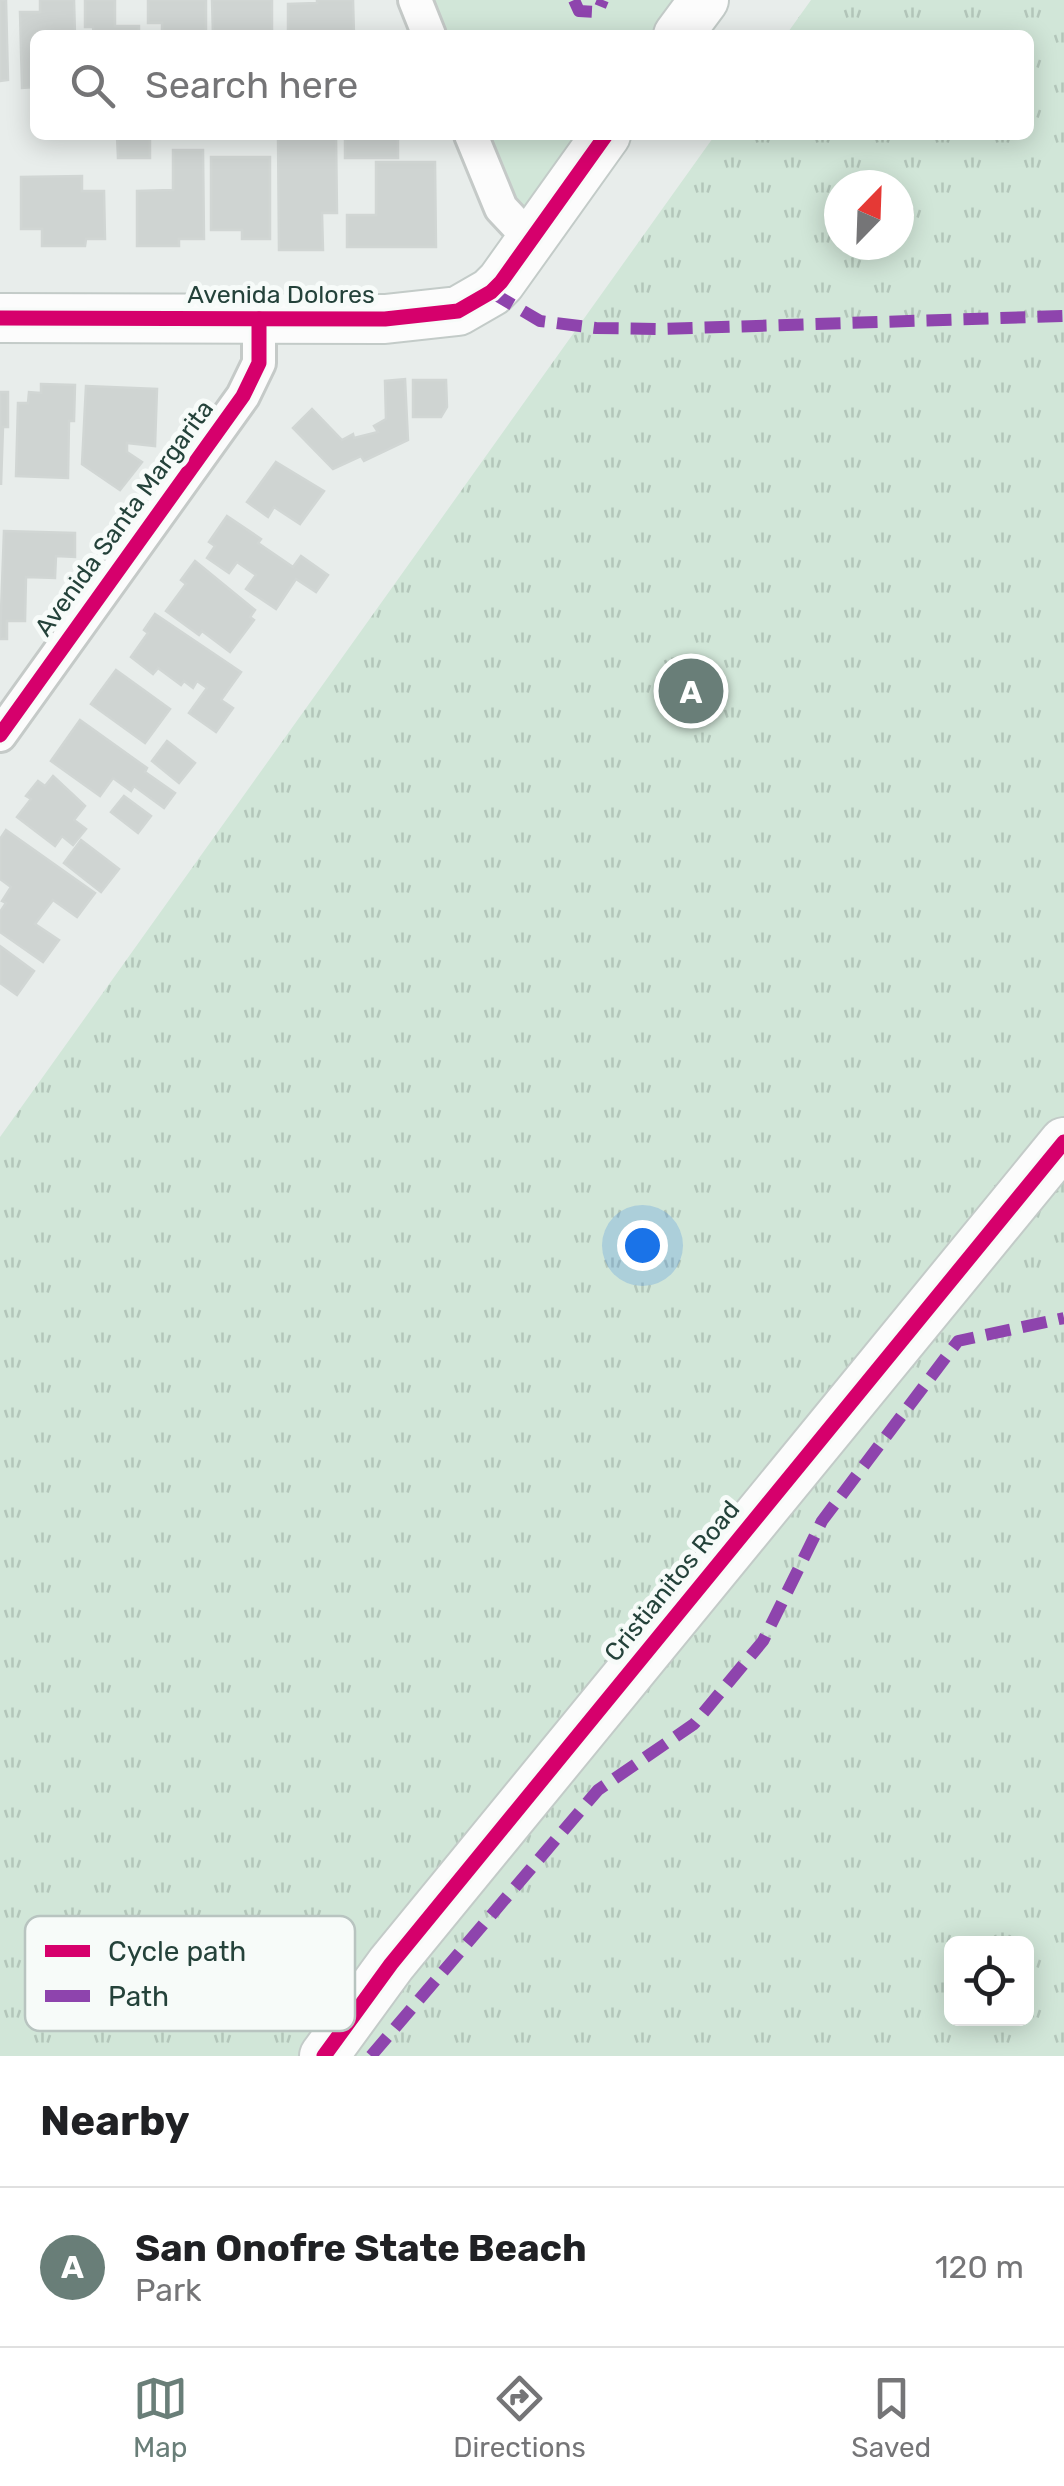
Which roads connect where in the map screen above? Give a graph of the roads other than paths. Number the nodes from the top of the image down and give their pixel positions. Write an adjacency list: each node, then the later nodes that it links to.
1 (415, 0): 3 (street)
2 (704, 0): 4 (street)
3 (428, 30)
4 (682, 30)
5 (473, 140): 7 (street)
6 (602, 140): 7 (street)
7 (531, 240): 9 (street, Avenida Dolores)
8 (0, 318): 9 (street, Avenida Dolores)
9 (259, 319): 10 (street, Avenida Santa Margarita)
10 (0, 734)
11 (1064, 1142): 12 (street, Cristianitos Road)
12 (355, 2013)
13 (342, 2031): 14 (street, Cristianitos Road)
14 (324, 2056)

